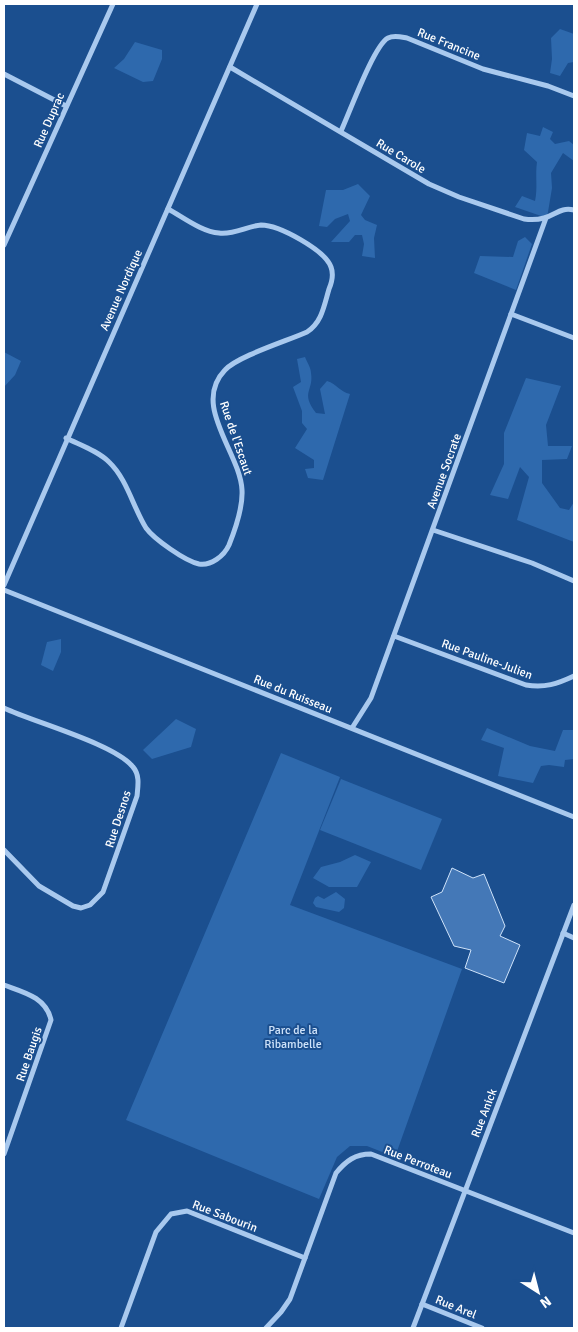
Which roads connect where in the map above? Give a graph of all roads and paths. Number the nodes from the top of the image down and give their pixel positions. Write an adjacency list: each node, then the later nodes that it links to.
1 (113, 4): 6 (street, Rue Duprac)
2 (257, 4): 3 (street, Avenue Nordique)
3 (230, 67): 7 (street, Rue Carole); 8 (street, Avenue Nordique)
4 (4, 74): 6 (street)
5 (574, 96): 7 (street, Rue Francine)
6 (66, 106): 11 (street, Rue Duprac)
7 (341, 131): 10 (street, Rue Carole)
8 (168, 209): 14 (street, Avenue Nordique); 14 (street, Rue de l'Escaut)
9 (574, 210): 10 (street, Rue Carole)
10 (546, 218): 12 (street, Avenue Socrate)
11 (4, 245)
12 (511, 314): 13 (street); 15 (street, Avenue Socrate)
13 (574, 338)
14 (66, 438): 17 (street, Avenue Nordique)
15 (433, 530): 16 (street); 19 (street, Avenue Socrate)
16 (574, 581)
17 (4, 585)
18 (4, 590): 22 (street, Rue du Ruisseau)
19 (394, 636): 20 (street, Rue Pauline-Julien); 22 (street, Avenue Socrate)
20 (574, 676)
21 (4, 708): 24 (street, Rue Desnos)
22 (352, 728): 23 (street, Rue du Ruisseau)
23 (574, 818)
24 (4, 850)
25 (574, 905): 26 (street, Rue Anick)
26 (563, 933): 27 (street); 30 (street, Rue Anick)
27 (574, 938)
28 (4, 984): 29 (street, Rue Baugis)
29 (4, 1154)
30 (464, 1191): 31 (street, Rue Perroteau); 32 (street, Rue Perroteau); 33 (street, Rue Anick)
31 (574, 1231)
32 (305, 1258): 34 (street, Rue Sabourin); 35 (street, Rue Perroteau)
33 (422, 1304): 36 (street, Rue Anick); 37 (street, Rue Arel)
34 (120, 1328)
35 (266, 1328)
36 (413, 1328)
37 (482, 1328)

